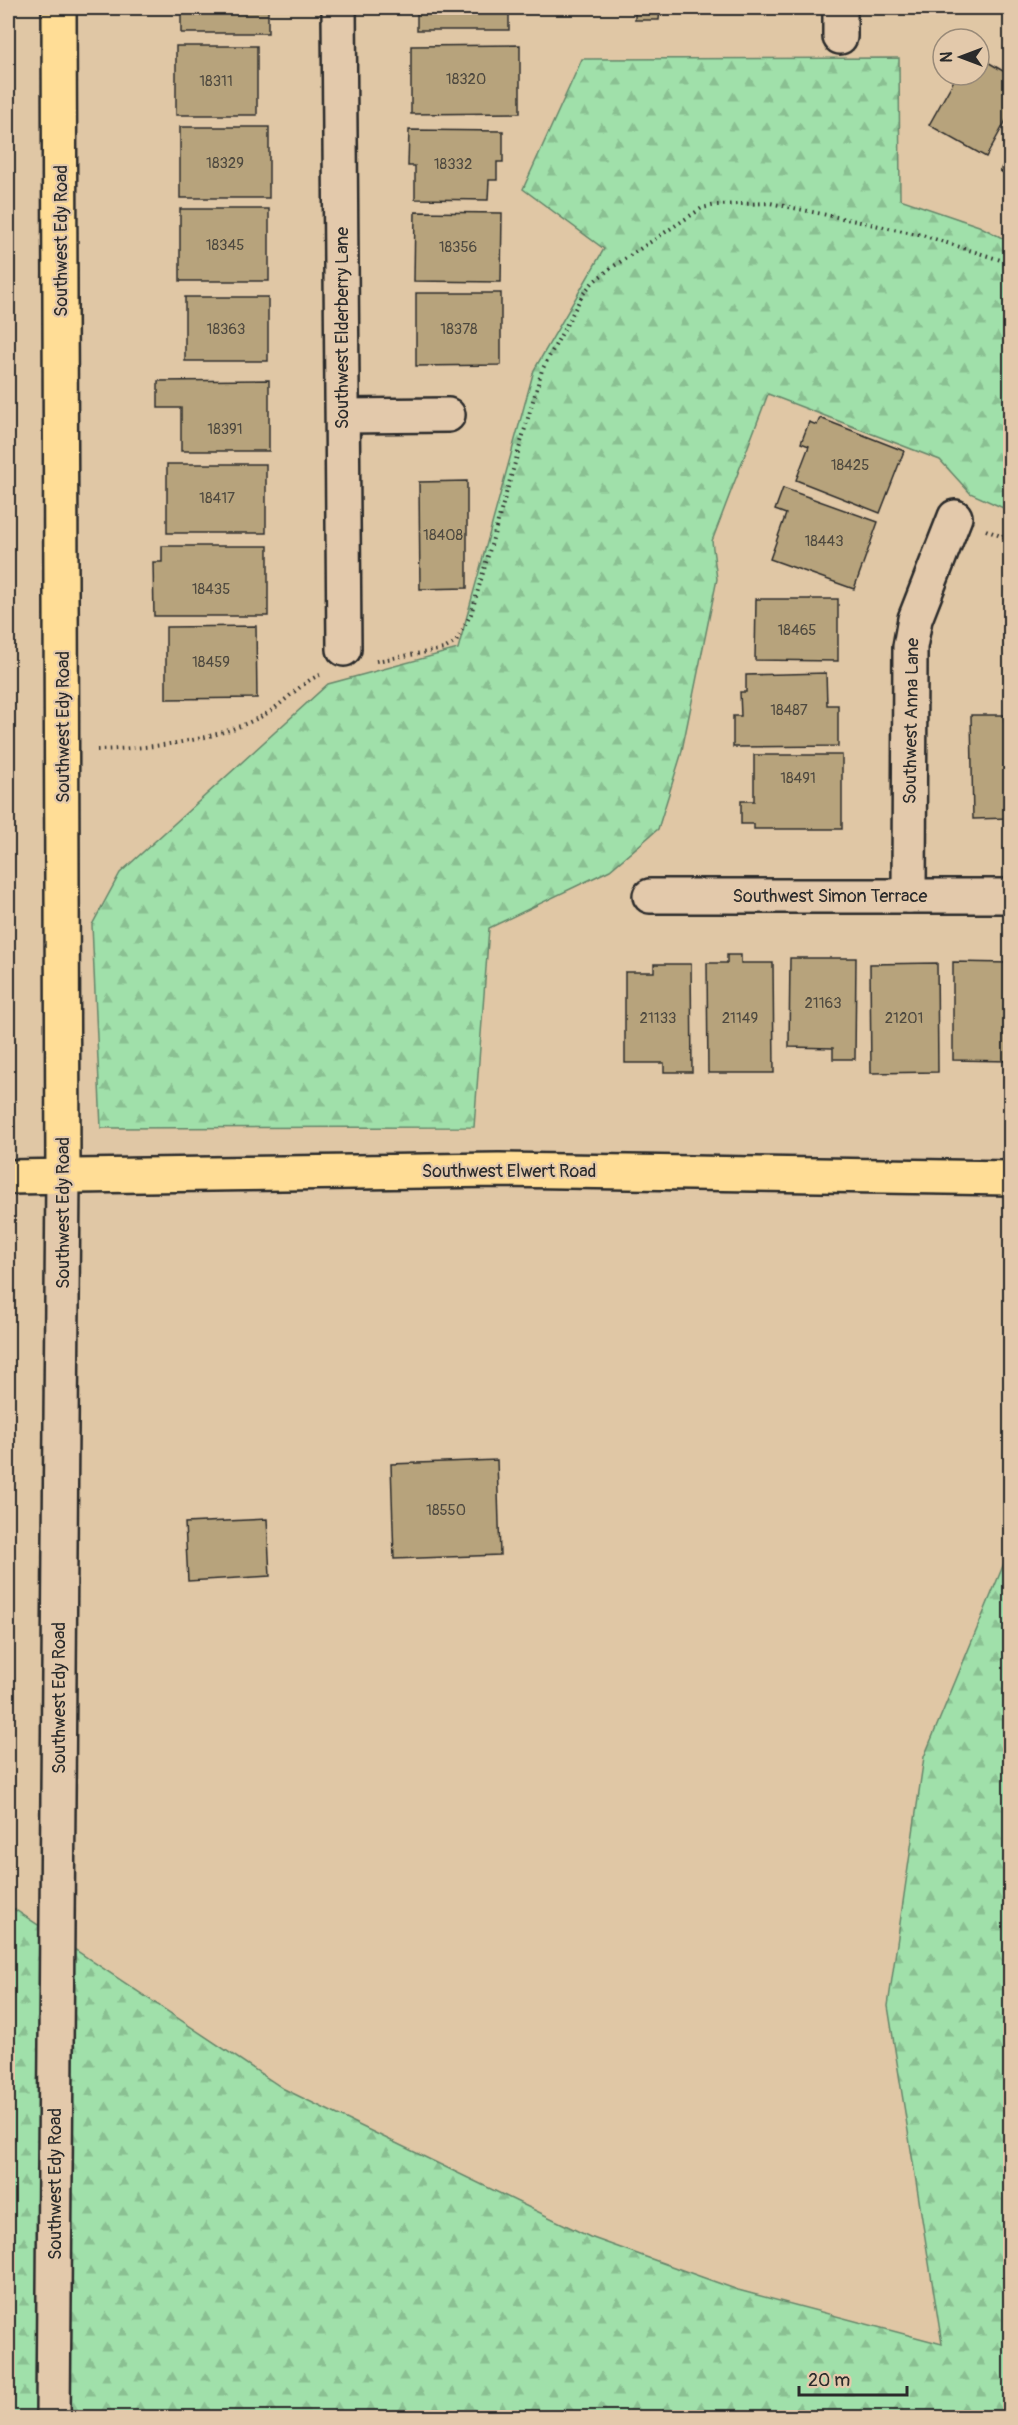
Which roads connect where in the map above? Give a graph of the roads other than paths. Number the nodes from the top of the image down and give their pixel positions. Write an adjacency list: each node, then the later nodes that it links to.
1 (59, 8): 10 (main road, Southwest Edy Road)
2 (339, 8): 4 (street, Southwest Elderberry Lane)
3 (448, 415): 4 (street)
4 (343, 417): 6 (street, Southwest Elderberry Lane)
5 (955, 517): 8 (street, Southwest Anna Lane)
6 (345, 662)
7 (650, 896): 8 (street, Southwest Simon Terrace)
8 (909, 896): 9 (street, Southwest Simon Terrace)
9 (1011, 896)
10 (63, 1175): 11 (main road, Southwest Elwert Road); 12 (main road, Southwest Elwert Road); 13 (street, Southwest Edy Road)
11 (8, 1177)
12 (1011, 1178)
13 (53, 2418)

